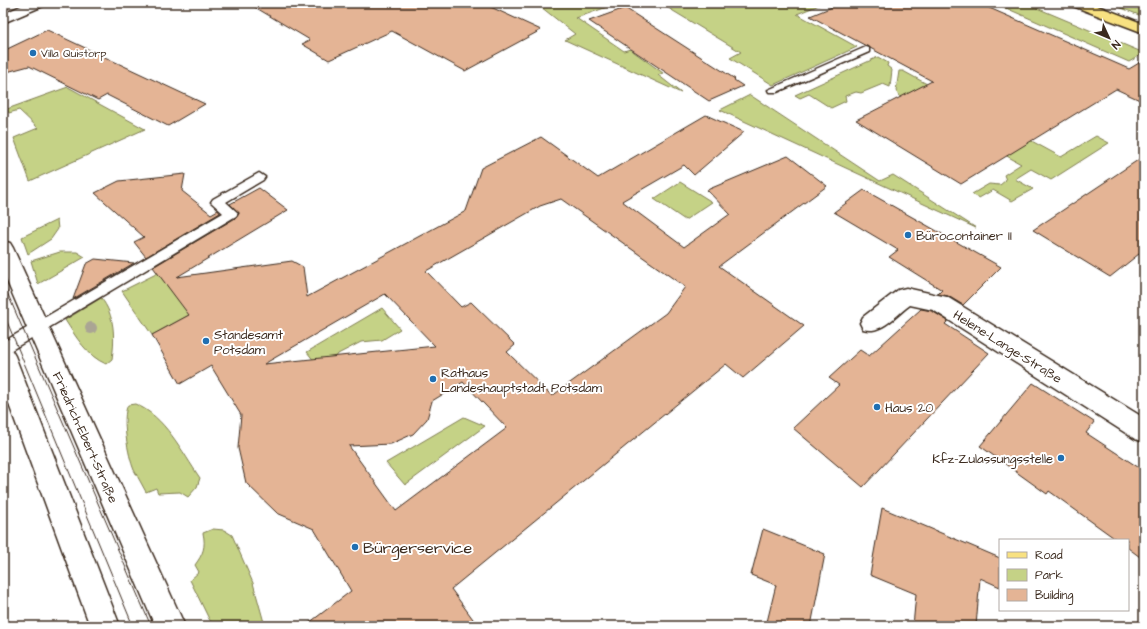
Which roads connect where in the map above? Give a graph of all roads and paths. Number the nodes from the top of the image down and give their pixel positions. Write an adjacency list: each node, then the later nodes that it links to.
1 (38, 3): 3 (street)
2 (1078, 3): 4 (main road)
3 (3, 19)
4 (1144, 29)
5 (866, 50): 6 (lane)
6 (773, 90)
7 (259, 178): 10 (lane)
8 (3, 248): 10 (street, Friedrich-Ebert-Straße)
9 (871, 323): 13 (street, Helene-Lange-Straße)
10 (38, 329): 11 (lane); 15 (street, Friedrich-Ebert-Straße)
11 (3, 349)
12 (3, 356): 14 (street)
13 (1144, 431)
14 (105, 626)
15 (170, 626)

